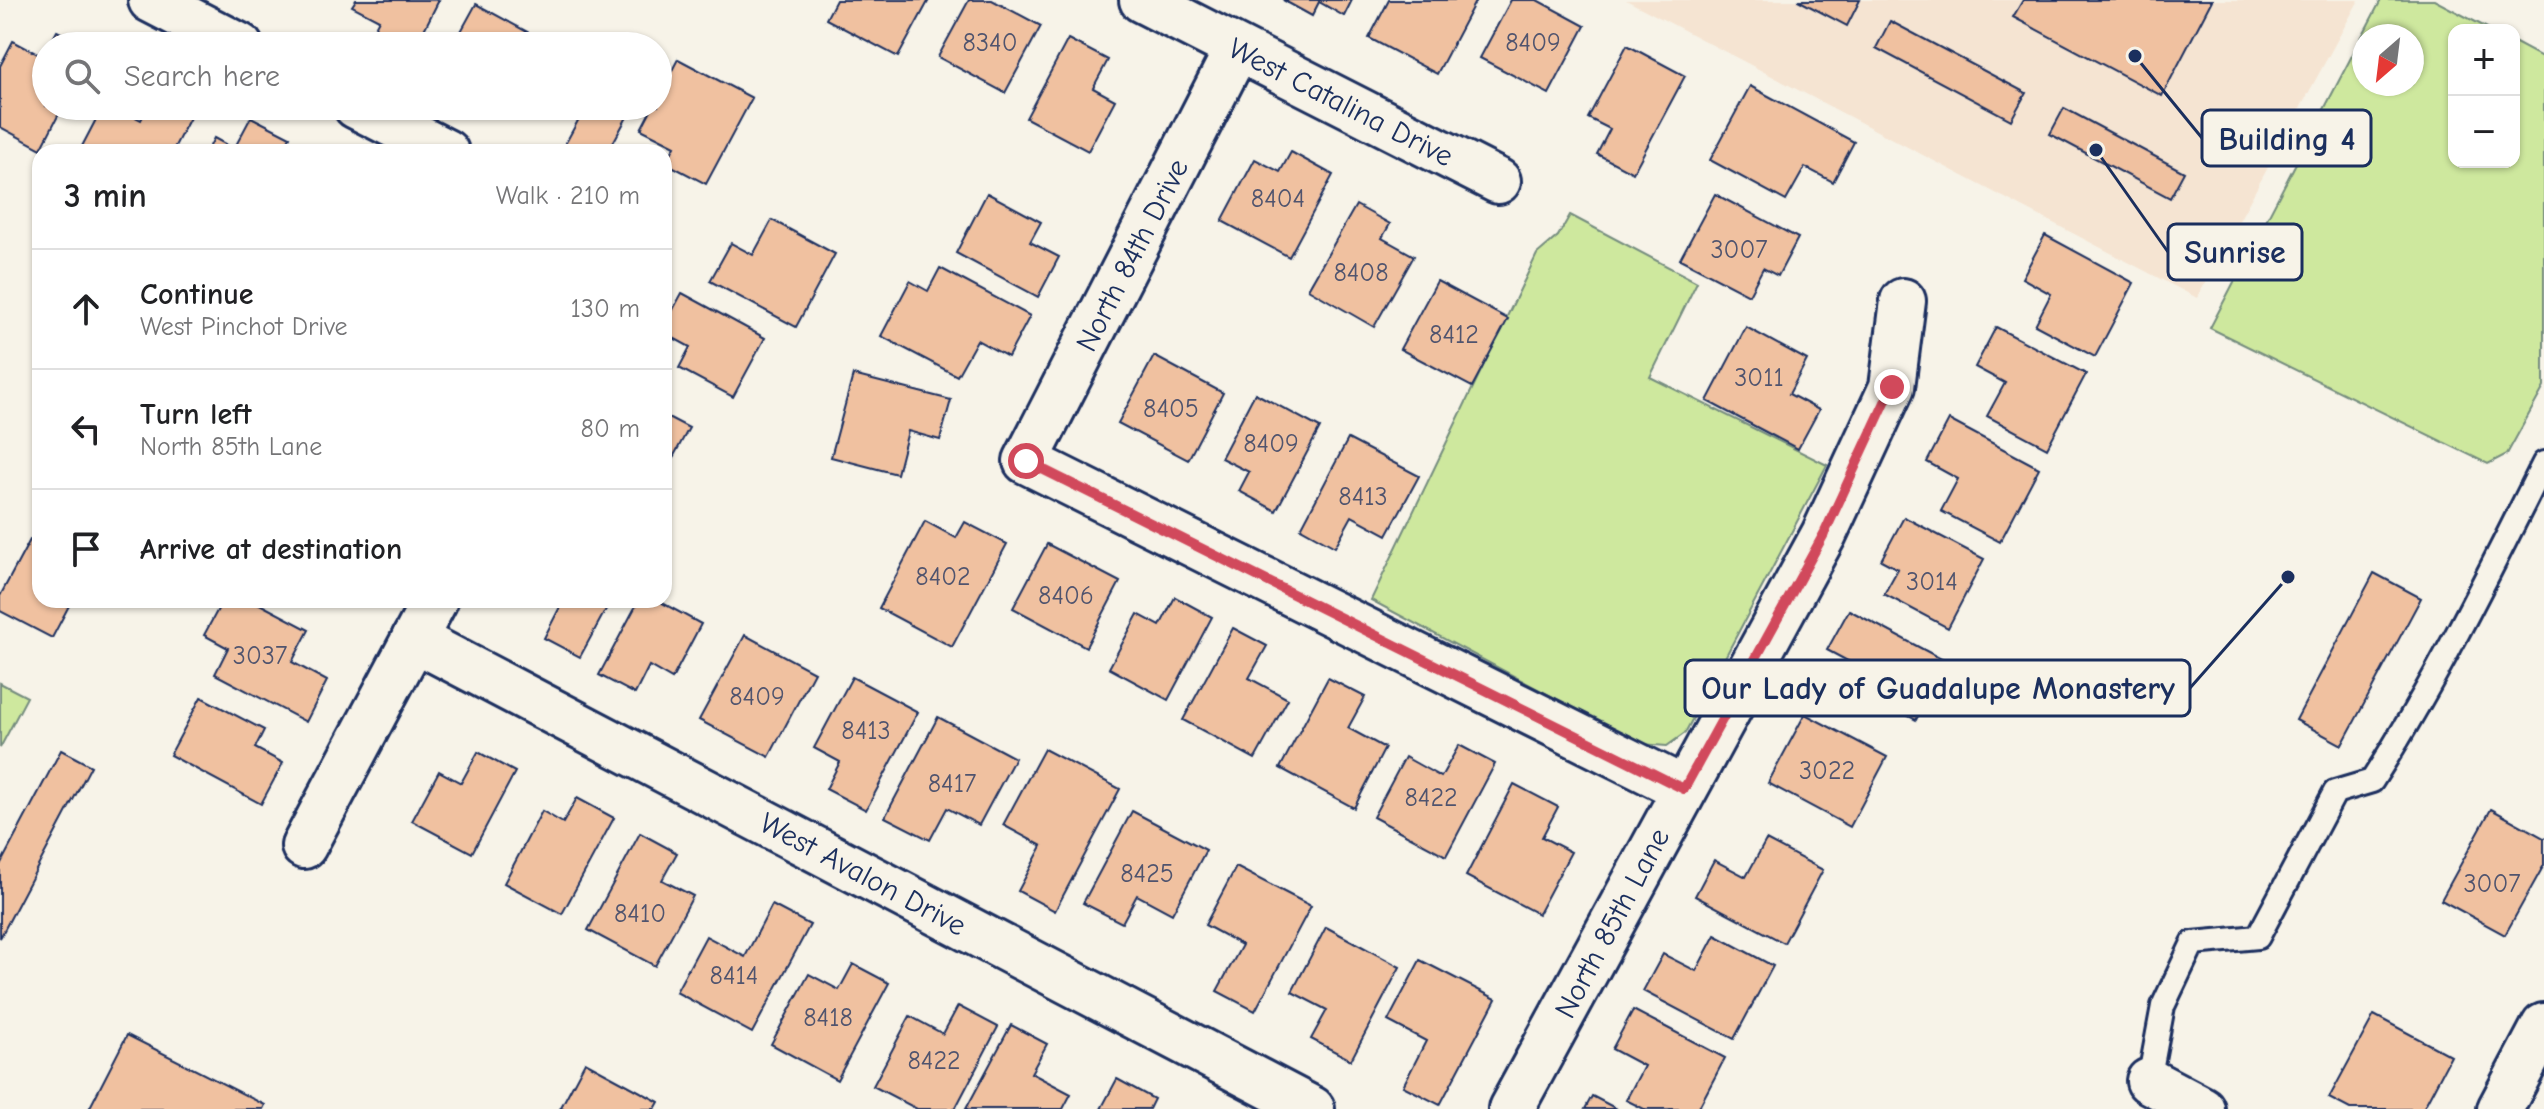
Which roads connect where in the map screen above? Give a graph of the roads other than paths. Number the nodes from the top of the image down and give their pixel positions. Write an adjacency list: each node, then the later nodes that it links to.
1 (1142, 0): 4 (street, West Catalina Drive)
2 (153, 1): 3 (street)
3 (213, 32)
4 (1237, 49): 7 (street, West Catalina Drive); 12 (street, North 84th Drive)
5 (383, 120): 6 (street)
6 (430, 144)
7 (1498, 181)
8 (1903, 301): 12 (street, North 85th Lane)
9 (2544, 463): 15 (lane)
10 (431, 608): 11 (street)
11 (414, 639): 13 (street); 16 (street, West Avalon Drive)
12 (1684, 789): 17 (street, North 85th Lane)
13 (304, 846)
14 (2544, 1026): 19 (street)
15 (2149, 1081): 18 (street)
16 (1312, 1109)
17 (1511, 1109)
18 (2202, 1109)
19 (2500, 1109)

